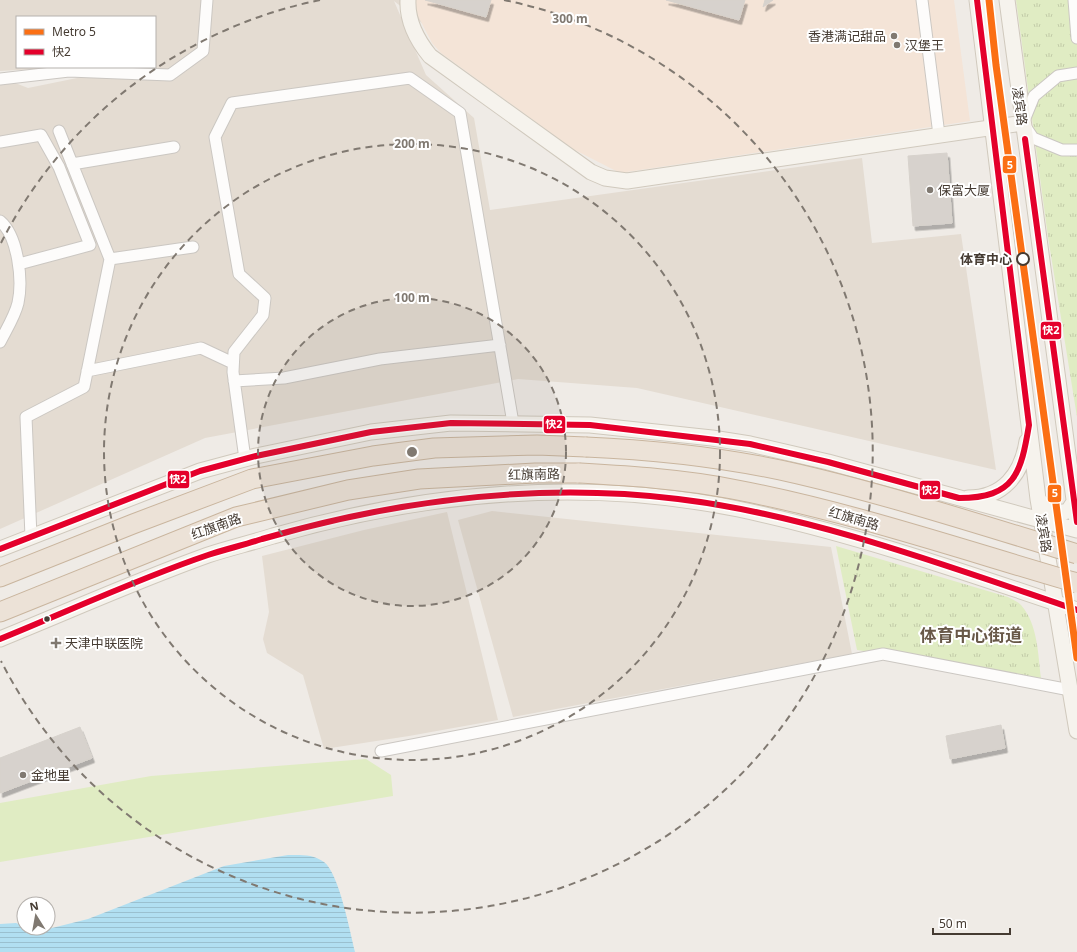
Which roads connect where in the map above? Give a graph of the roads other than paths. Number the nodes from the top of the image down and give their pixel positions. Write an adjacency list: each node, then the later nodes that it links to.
1 (207, 0): 9 (street)
2 (408, 0): 13 (main road)
3 (922, 0): 13 (street)
4 (977, 0): 11 (main road, 凌宾路)
5 (1007, 0): 10 (main road, 凌宾路)
6 (1074, 0): 7 (street)
7 (1077, 38)
8 (1077, 73): 10 (street)
9 (0, 79)
10 (1023, 123): 11 (main road); 16 (street); 32 (main road, 凌宾路)
11 (994, 128): 13 (main road); 28 (main road, 凌宾路)
12 (59, 131): 17 (street)
13 (939, 135)
14 (0, 142): 21 (street)
15 (174, 147): 17 (street)
16 (1077, 150)
17 (72, 164): 20 (street)
18 (0, 221): 21 (street)
19 (193, 247): 20 (street)
20 (110, 259): 25 (street)
21 (19, 264): 22 (street)
22 (0, 342)
23 (500, 345): 24 (street); 26 (street); 27 (street)
24 (233, 363): 25 (street); 26 (street)
25 (87, 371): 36 (street)
26 (234, 381): 29 (street)
27 (513, 423): 29 (main road); 30 (main road)
28 (1029, 425): 30 (main road); 31 (main road, 凌宾路)
29 (246, 459): 36 (main road)
30 (959, 498): 33 (main road)
31 (1038, 499): 32 (main road); 33 (main road, 凌宾路)
32 (1074, 502): 34 (main road, 凌宾路)
33 (1042, 521): 35 (main road); 41 (main road, 凌宾路)
34 (1077, 522)
35 (1077, 530)
36 (31, 537): 37 (main road)
37 (0, 549)
38 (1077, 554): 39 (highway, bridge)
39 (0, 577)
40 (1077, 583): 43 (highway, 红旗南路, bridge)
41 (1056, 603): 42 (main road); 44 (main road); 45 (main road, 凌宾路)
42 (1077, 610)
43 (0, 612)
44 (0, 639)
45 (1070, 690): 46 (main road, 凌宾路); 47 (street)
46 (1077, 731)
47 (381, 751)

